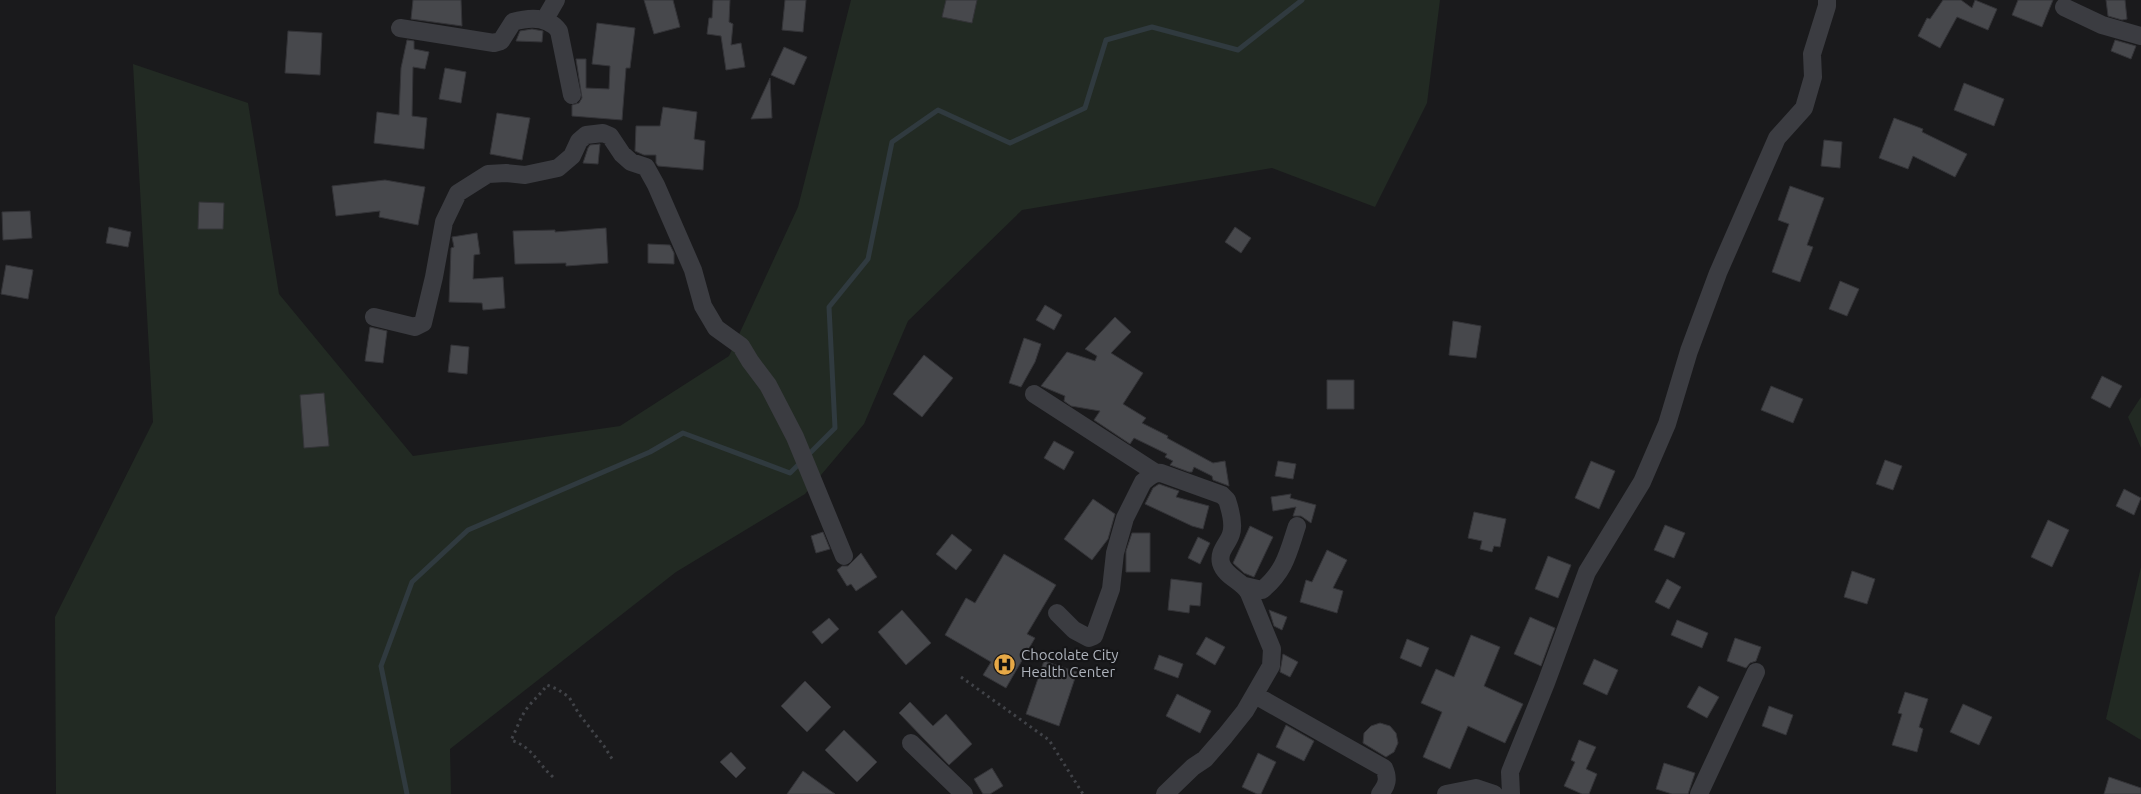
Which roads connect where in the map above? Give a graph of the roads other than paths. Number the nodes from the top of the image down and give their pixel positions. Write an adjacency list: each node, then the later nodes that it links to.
1 (556, 0): 4 (street)
2 (1827, 0): 23 (street)
3 (2064, 7): 6 (street)
4 (545, 19): 5 (street); 7 (street)
5 (400, 28)
6 (2141, 36)
7 (572, 95)
8 (374, 317): 12 (street)
9 (1034, 394): 10 (street)
10 (1156, 473): 13 (street); 14 (street)
11 (1297, 526): 13 (street)
12 (844, 556)
13 (1245, 586): 16 (street)
14 (1056, 613)
15 (1756, 672): 24 (street)
16 (1255, 695): 19 (street); 20 (street)
17 (911, 743): 18 (street)
18 (964, 794)
19 (1166, 794)
20 (1380, 794)
21 (1446, 794): 22 (street)
22 (1494, 794)
23 (1511, 794)
24 (1699, 794)

